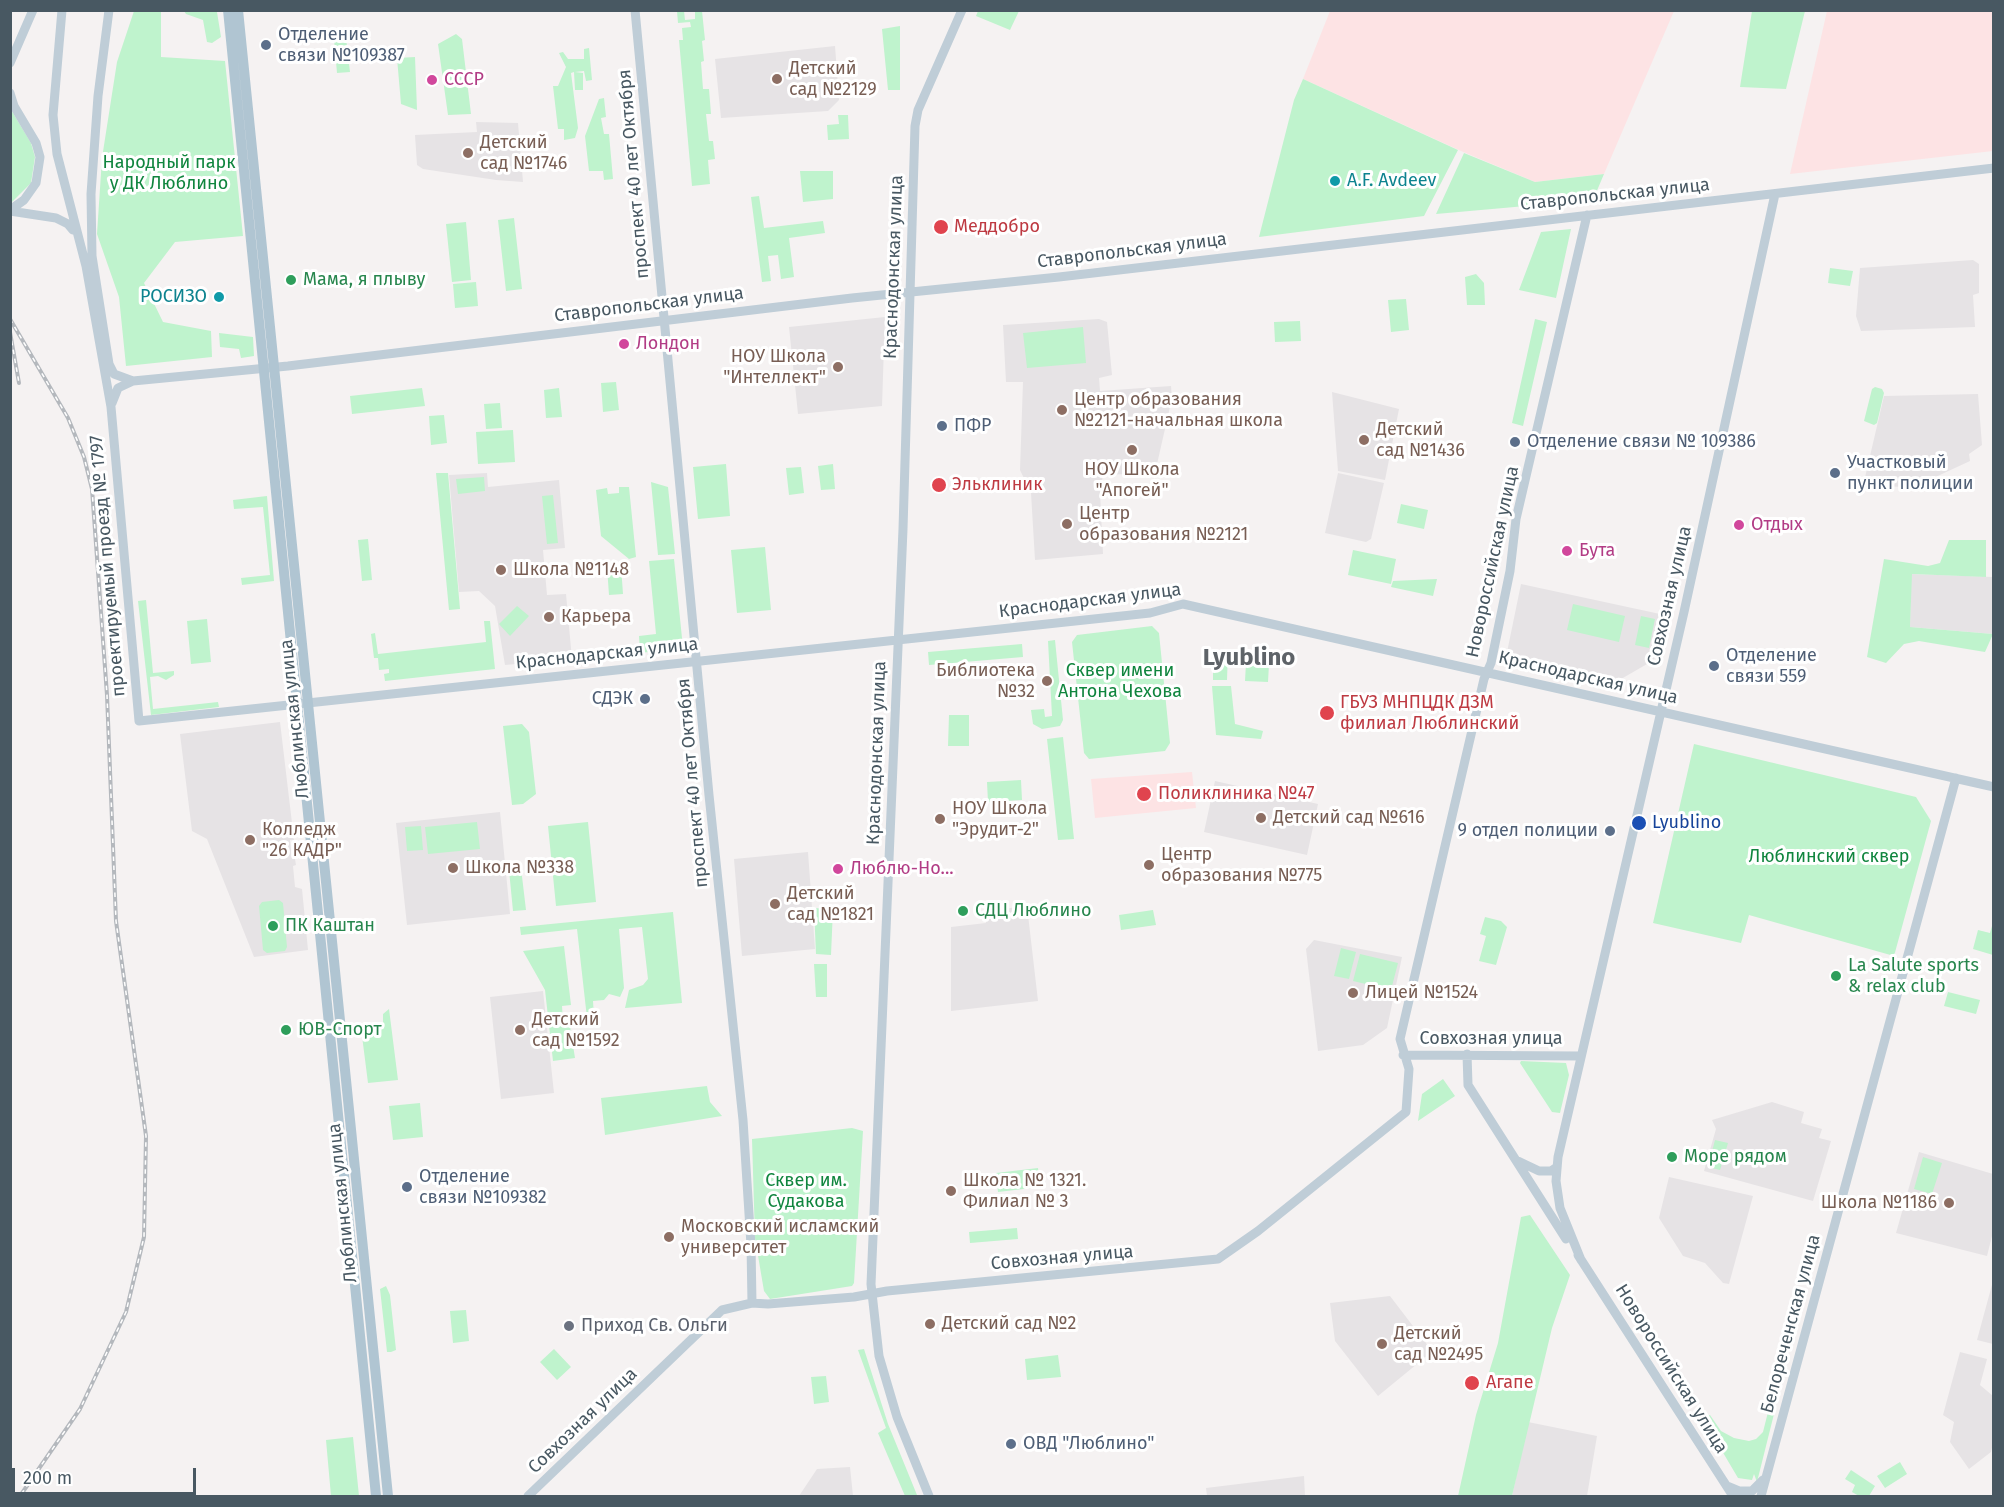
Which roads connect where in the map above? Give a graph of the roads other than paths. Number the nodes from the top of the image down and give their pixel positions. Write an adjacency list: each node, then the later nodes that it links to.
1 (33, 10): 8 (street)
2 (62, 10): 16 (street, проектируемый проезд № 1797)
3 (109, 10): 20 (street)
4 (228, 10): 19 (main road, Люблинская улица)
5 (238, 10): 19 (main road, Люблинская улица)
6 (635, 10): 18 (street, проспект 40 лет Октября)
7 (962, 10): 17 (street, Краснодонская улица)
8 (10, 63)
9 (10, 93): 11 (street)
10 (1994, 168): 12 (street, Ставропольская улица)
11 (30, 193): 13 (street); 14 (street)
12 (1775, 194): 15 (street, Ставропольская улица); 26 (street, Совхозная улица)
13 (10, 211): 14 (street)
14 (39, 213): 16 (street)
15 (1587, 215): 17 (street, Ставропольская улица); 24 (street, Новороссийская улица)
16 (77, 237): 21 (street, проектируемый проезд № 1797)
17 (910, 291): 18 (street, Ставропольская улица); 22 (street, Краснодонская улица)
18 (665, 320): 19 (street, Ставропольская улица); 23 (street, проспект 40 лет Октября)
19 (270, 367): 20 (street, Ставропольская улица); 25 (main road, Люблинская улица)
20 (133, 381): 21 (street)
21 (111, 407): 27 (street, проектируемый проезд № 1797)
22 (898, 639): 23 (street, Краснодарская улица); 24 (street, Краснодарская улица); 36 (street, Краснодонская улица)
23 (698, 660): 25 (street, Краснодарская улица); 37 (street, проспект 40 лет Октября)
24 (1486, 672): 26 (street, Краснодарская улица); 31 (street, Новороссийская улица)
25 (304, 702): 27 (street, Краснодарская улица); 41 (main road, Люблинская улица); 42 (main road, Люблинская улица)
26 (1660, 711): 28 (street, Краснодарская улица); 32 (street, Совхозная улица)
27 (139, 721)
28 (1956, 778): 29 (street, Краснодарская улица); 38 (street, Белореченская улица)
29 (1994, 787)
30 (1467, 1054): 31 (street, Совхозная улица); 32 (street, Совхозная улица); 33 (street, Новороссийская улица)
31 (1403, 1055): 36 (street, Совхозная улица)
32 (1581, 1056): 34 (street, Новороссийская улица)
33 (1515, 1159): 34 (street); 35 (street, Новороссийская улица)
34 (1557, 1167): 35 (street, Новороссийская улица)
35 (1581, 1260): 39 (street, Новороссийская улица)
36 (872, 1294): 37 (street, Совхозная улица); 44 (street, Краснодонская улица)
37 (752, 1303): 43 (street, Совхозная улица)
38 (1769, 1468): 39 (street); 45 (street, Белореченская улица)
39 (1725, 1484): 40 (street, Новороссийская улица)
40 (1731, 1495)
41 (376, 1497)
42 (388, 1497)
43 (528, 1497)
44 (929, 1497)
45 (1761, 1497)

